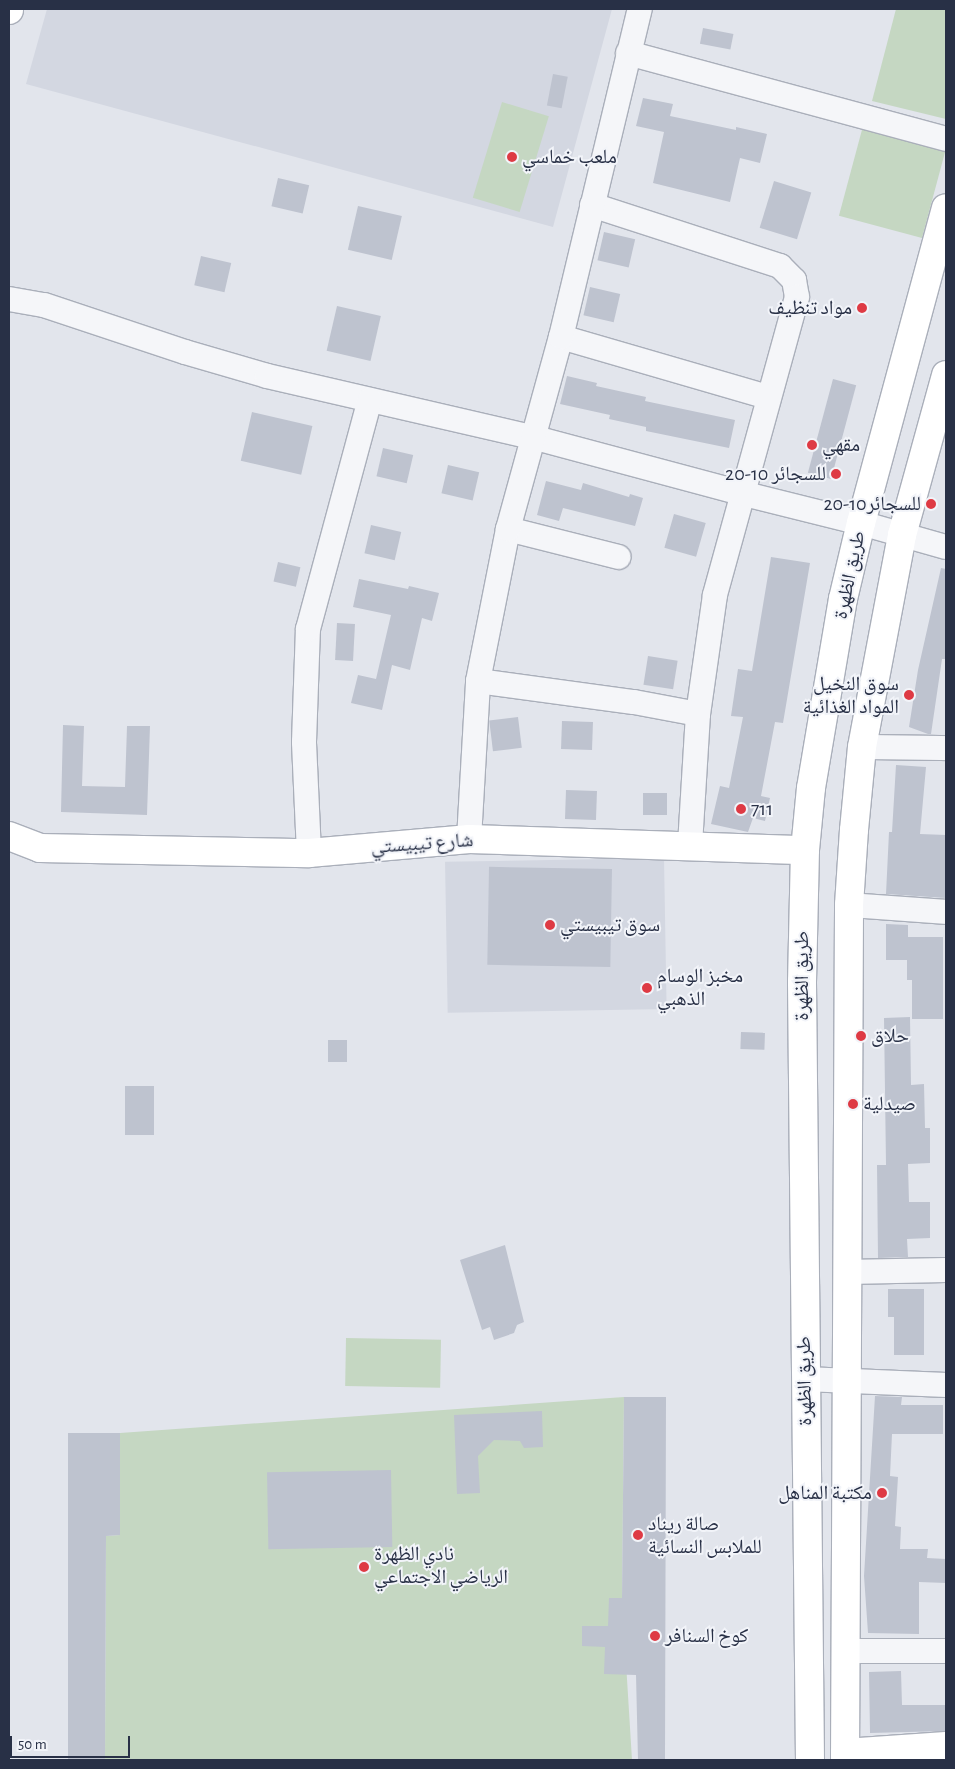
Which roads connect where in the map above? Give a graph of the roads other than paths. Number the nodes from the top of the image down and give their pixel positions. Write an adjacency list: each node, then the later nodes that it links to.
1 (640, 9): 2 (street)
2 (628, 53): 3 (street); 4 (street)
3 (946, 139)
4 (592, 205): 7 (street); 9 (street)
5 (946, 208): 14 (main road, طريق الظهرة)
6 (9, 299): 10 (street)
7 (561, 337): 9 (street); 12 (street)
8 (946, 375): 11 (main road, طريق الظهرة)
9 (768, 398): 13 (street)
10 (370, 400): 12 (street); 28 (street)
11 (942, 403): 16 (main road, طريق الظهرة)
12 (532, 437): 13 (street); 15 (street)
13 (742, 494): 14 (street); 20 (street)
14 (861, 523): 16 (street); 27 (main road, طريق الظهرة)
15 (508, 529): 18 (street); 19 (street)
16 (902, 535): 17 (street); 21 (main road, طريق الظهرة)
17 (946, 547)
18 (619, 557)
19 (478, 681): 20 (street); 24 (street)
20 (698, 714): 25 (street)
21 (862, 747): 22 (street); 30 (main road, طريق الظهرة)
22 (946, 748)
23 (9, 836): 26 (main road)
24 (469, 839): 25 (main road, شارع تيبيستي); 28 (main road, شارع تيبيستي)
25 (690, 845): 27 (main road, شارع تيبيستي)
26 (40, 848): 28 (main road, شارع تيبيستي); 29 (main road)
27 (804, 850): 34 (main road, طريق الظهرة)
28 (309, 853)
29 (9, 860)
30 (849, 905): 31 (street); 33 (main road, طريق الظهرة)
31 (946, 912)
32 (946, 1270): 33 (street)
33 (846, 1272): 35 (main road, طريق الظهرة)
34 (805, 1379): 35 (street); 41 (main road, طريق الظهرة)
35 (845, 1379): 36 (street); 37 (main road, طريق الظهرة)
36 (946, 1385)
37 (847, 1651): 38 (street); 40 (main road, طريق الظهرة)
38 (946, 1651)
39 (946, 1746): 40 (main road)
40 (845, 1756)
41 (810, 1760)

